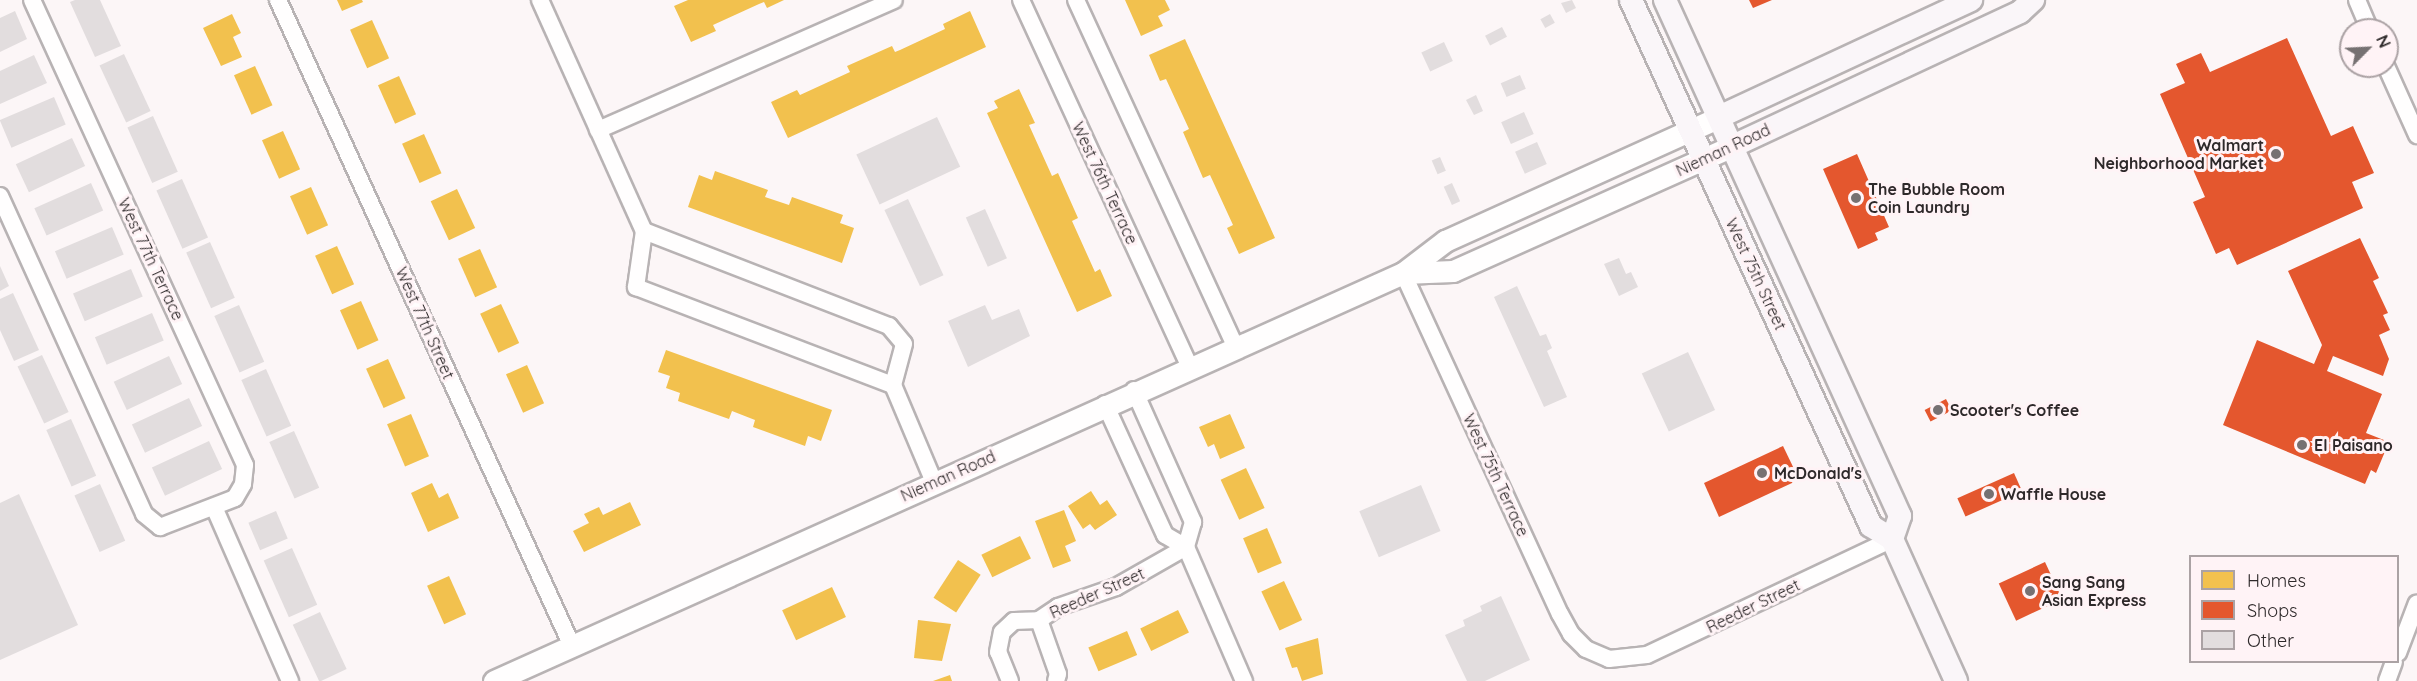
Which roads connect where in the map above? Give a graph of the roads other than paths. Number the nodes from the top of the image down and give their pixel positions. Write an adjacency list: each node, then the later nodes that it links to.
1 (32, 0): 30 (street, West 77th Terrace)
2 (278, 0): 35 (street, West 77th Street)
3 (540, 0): 16 (street)
4 (894, 0): 16 (street)
5 (1022, 0): 25 (street, West 76th Terrace)
6 (1076, 0): 24 (street)
7 (1631, 0): 17 (main road, West 75th Street)
8 (1665, 0): 15 (main road, West 75th Street)
9 (1971, 0): 15 (main road, Nieman Road)
10 (2033, 0): 19 (main road, Nieman Road)
11 (2357, 0): 12 (street)
12 (2365, 18)
13 (2393, 78): 14 (street)
14 (2412, 112): 18 (street)
15 (1719, 117): 17 (street, Nieman Road); 19 (main road, West 75th Street)
16 (598, 130): 22 (street)
17 (1690, 131): 20 (main road, West 75th Street); 23 (street, Nieman Road)
18 (2417, 135)
19 (1733, 146): 20 (street, Nieman Road); 31 (main road, West 75th Street)
20 (1703, 159): 23 (street, Nieman Road); 31 (main road, West 75th Street)
21 (0, 196): 30 (street, West 77th Terrace)
22 (644, 231): 26 (street); 26 (street)
23 (1402, 273): 24 (street, Nieman Road); 37 (street, West 75th Terrace)
24 (1235, 345): 25 (street, Nieman Road)
25 (1189, 366): 27 (street, Nieman Road)
26 (893, 385): 29 (street)
27 (1134, 390): 28 (street, Nieman Road); 32 (street)
28 (1105, 404): 29 (street, Nieman Road); 32 (street)
29 (934, 482): 35 (street, Nieman Road)
30 (214, 507): 39 (street)
31 (1892, 539): 37 (street, Reeder Street); 44 (main road, West 75th Street)
32 (1186, 547): 34 (street, Reeder Street); 43 (street)
33 (2417, 603): 36 (street)
34 (1039, 620): 41 (street, Reeder Street); 42 (street, Reeder Street)
35 (572, 646): 40 (street, Nieman Road)
36 (2399, 648)
37 (1609, 659)
38 (2394, 663): 45 (street)
39 (290, 681)
40 (494, 681)
41 (1010, 681)
42 (1056, 681)
43 (1244, 681)
44 (1956, 681)
45 (2387, 681)

